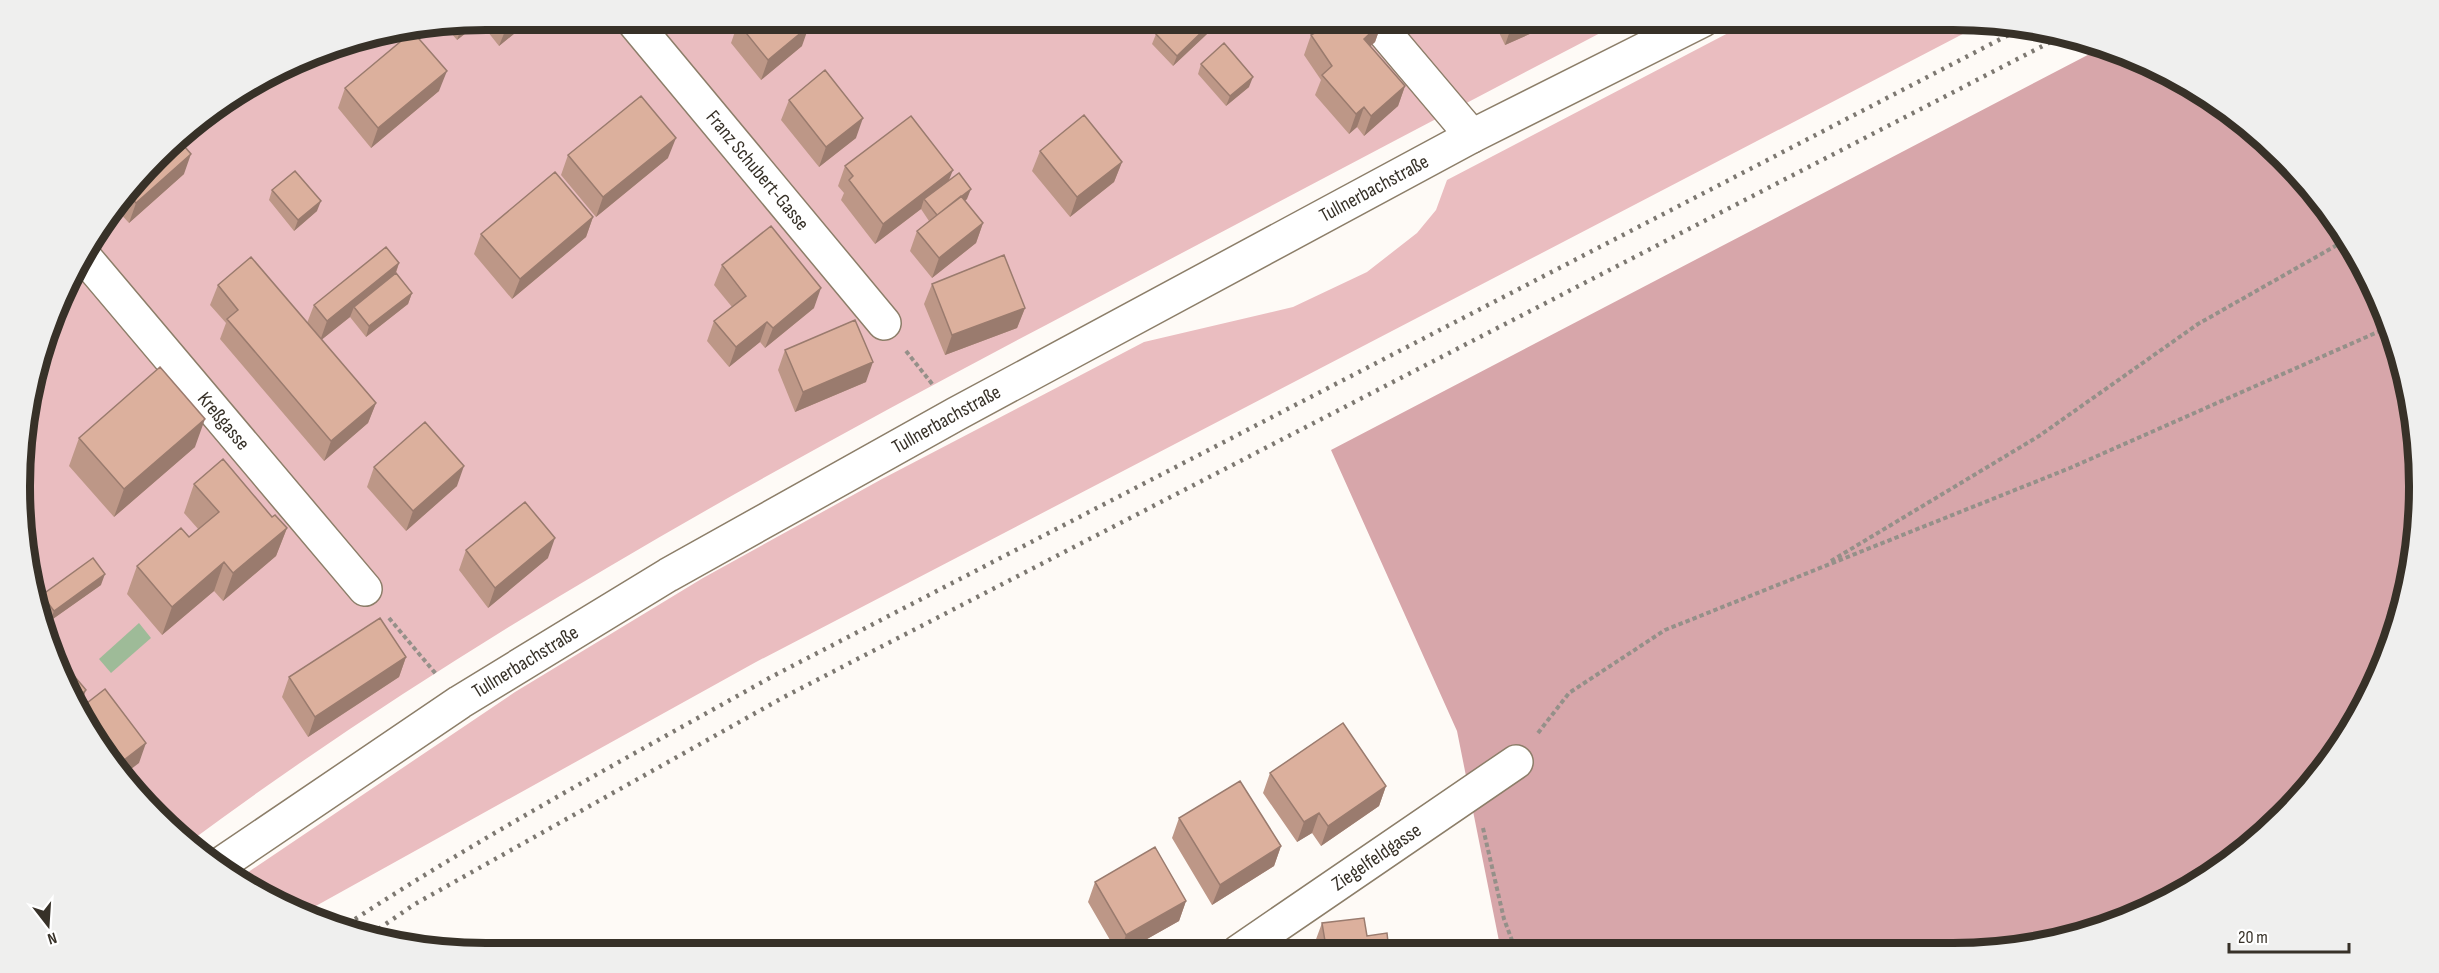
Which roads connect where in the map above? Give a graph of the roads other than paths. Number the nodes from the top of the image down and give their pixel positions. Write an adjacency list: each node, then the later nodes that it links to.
1 (640, 30): 6 (main road, Franz Schubert-Gasse)
2 (1382, 30): 4 (main road)
3 (1682, 30): 4 (main road, Tullnerbachstraße)
4 (1472, 136): 9 (main road, Tullnerbachstraße)
5 (89, 262): 7 (main road, Kreßgasse)
6 (884, 323)
7 (365, 589)
8 (1516, 762): 10 (main road, Ziegelfeldgasse)
9 (226, 861)
10 (1250, 943)

